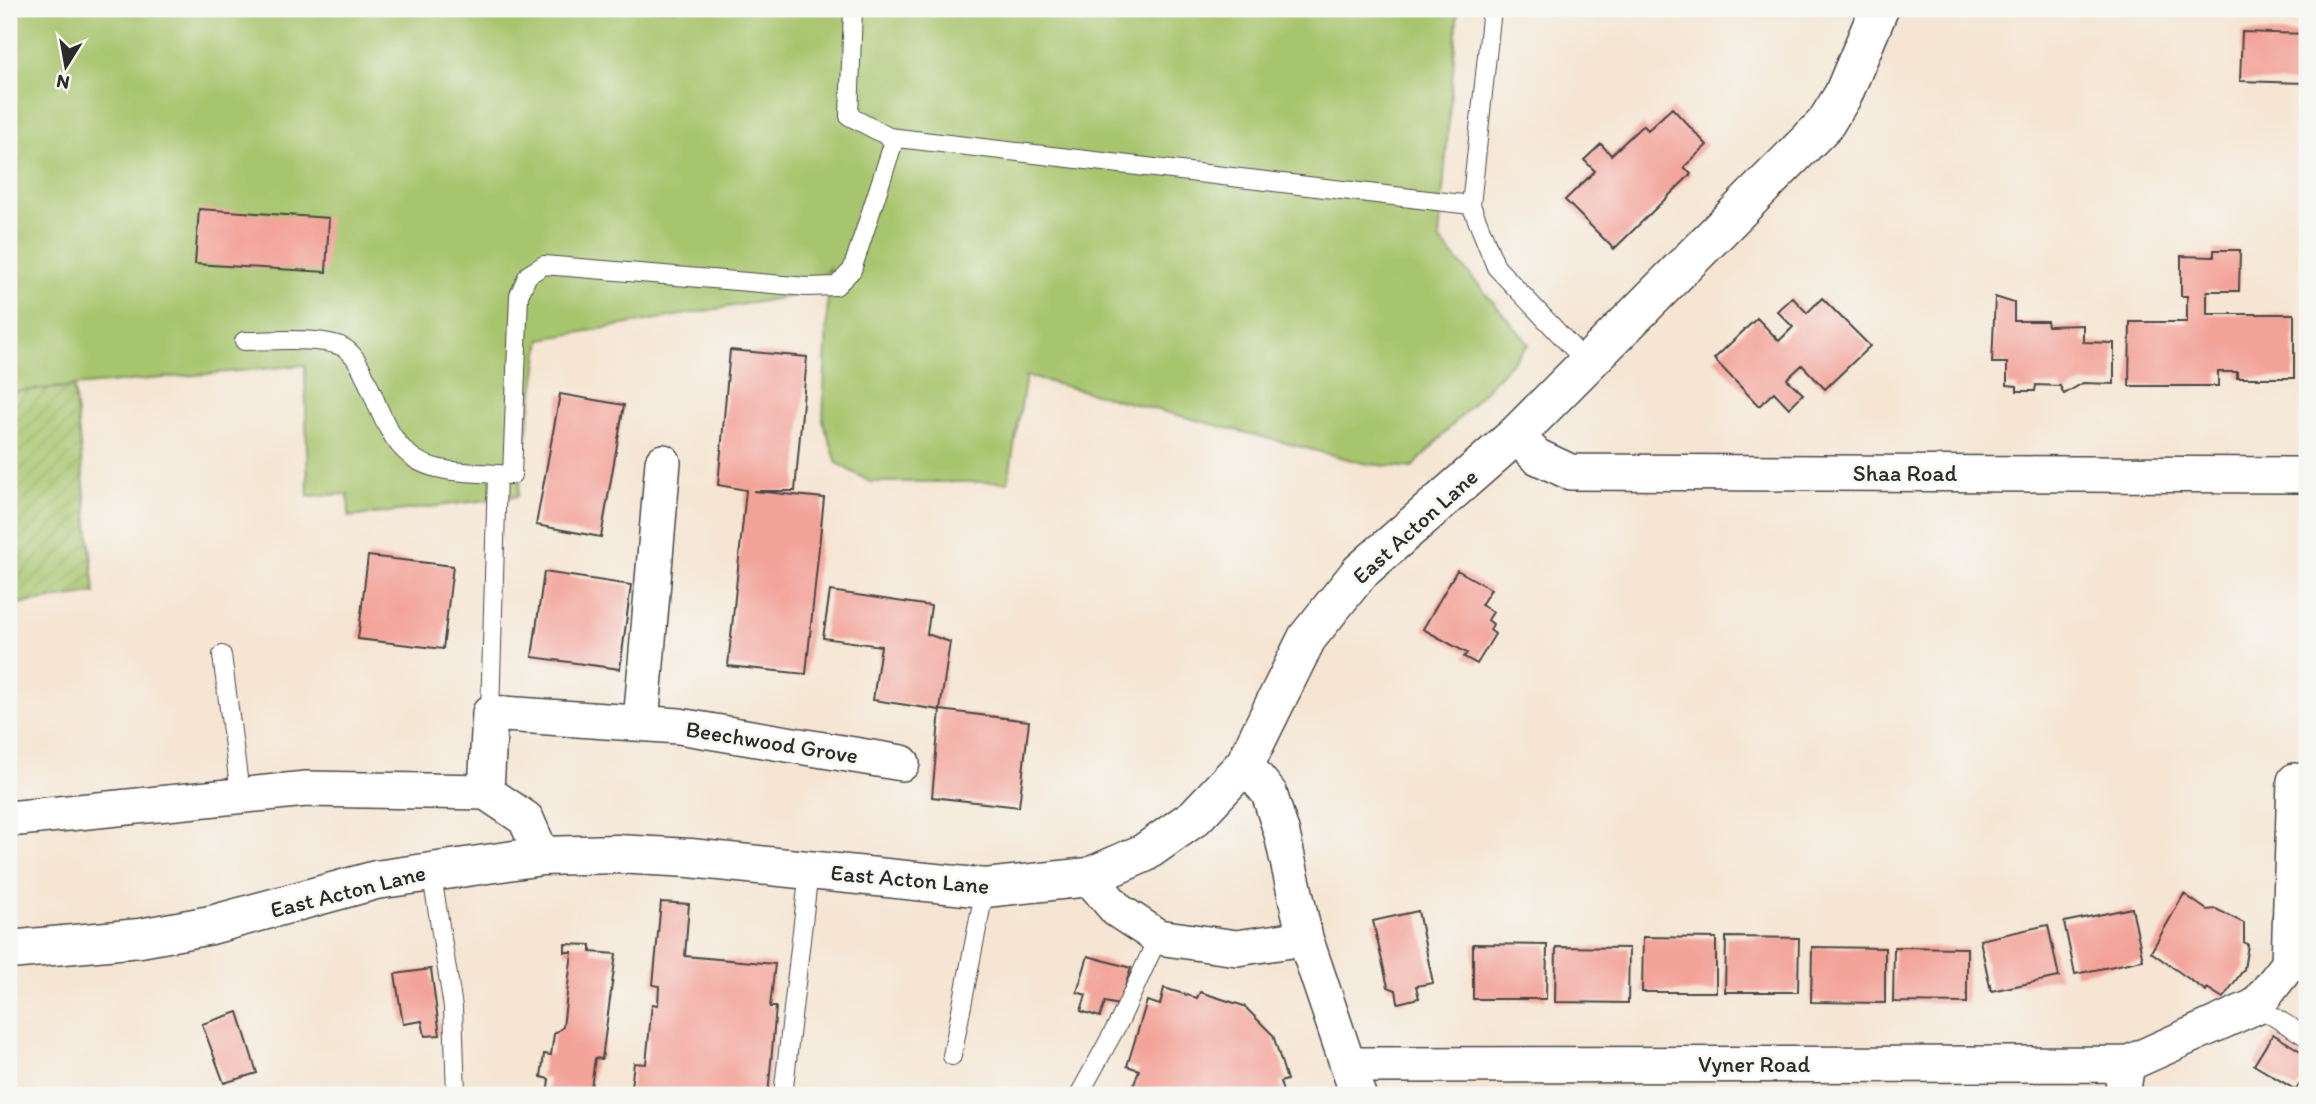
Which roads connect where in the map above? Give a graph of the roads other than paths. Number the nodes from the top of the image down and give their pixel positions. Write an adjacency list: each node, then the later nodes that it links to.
1 (853, 9): 4 (lane)
2 (1492, 9): 5 (lane)
3 (1879, 9): 7 (street, East Acton Lane)
4 (895, 138): 5 (lane); 10 (lane)
5 (1471, 205): 7 (lane)
6 (244, 341): 10 (lane)
7 (1587, 363): 8 (street, East Acton Lane)
8 (1516, 435): 11 (street, Shaa Road); 16 (street, East Acton Lane)
9 (663, 462): 14 (street)
10 (497, 474): 13 (lane)
11 (2307, 475)
12 (222, 655): 19 (lane)
13 (490, 713): 14 (street, Beechwood Grove); 18 (street)
14 (641, 723): 15 (street, Beechwood Grove)
15 (902, 763)
16 (1245, 764): 24 (street, East Acton Lane); 27 (street)
17 (2295, 780): 29 (street)
18 (486, 792): 19 (street); 21 (street)
19 (240, 793): 20 (street)
20 (9, 819)
21 (542, 856): 22 (street, East Acton Lane); 23 (street, East Acton Lane)
22 (431, 870): 28 (street, East Acton Lane); 34 (lane)
23 (809, 870): 25 (street, East Acton Lane); 35 (lane)
24 (1089, 877): 25 (street, East Acton Lane); 26 (street)
25 (985, 888): 31 (lane)
26 (1158, 937): 27 (street); 36 (lane)
27 (1305, 939): 32 (street)
28 (9, 950)
29 (2256, 1006): 30 (lane); 33 (street)
30 (2307, 1037)
31 (952, 1056)
32 (1353, 1080): 33 (street, Vyner Road)
33 (2124, 1080)
34 (456, 1095)
35 (783, 1095)
36 (1079, 1095)

